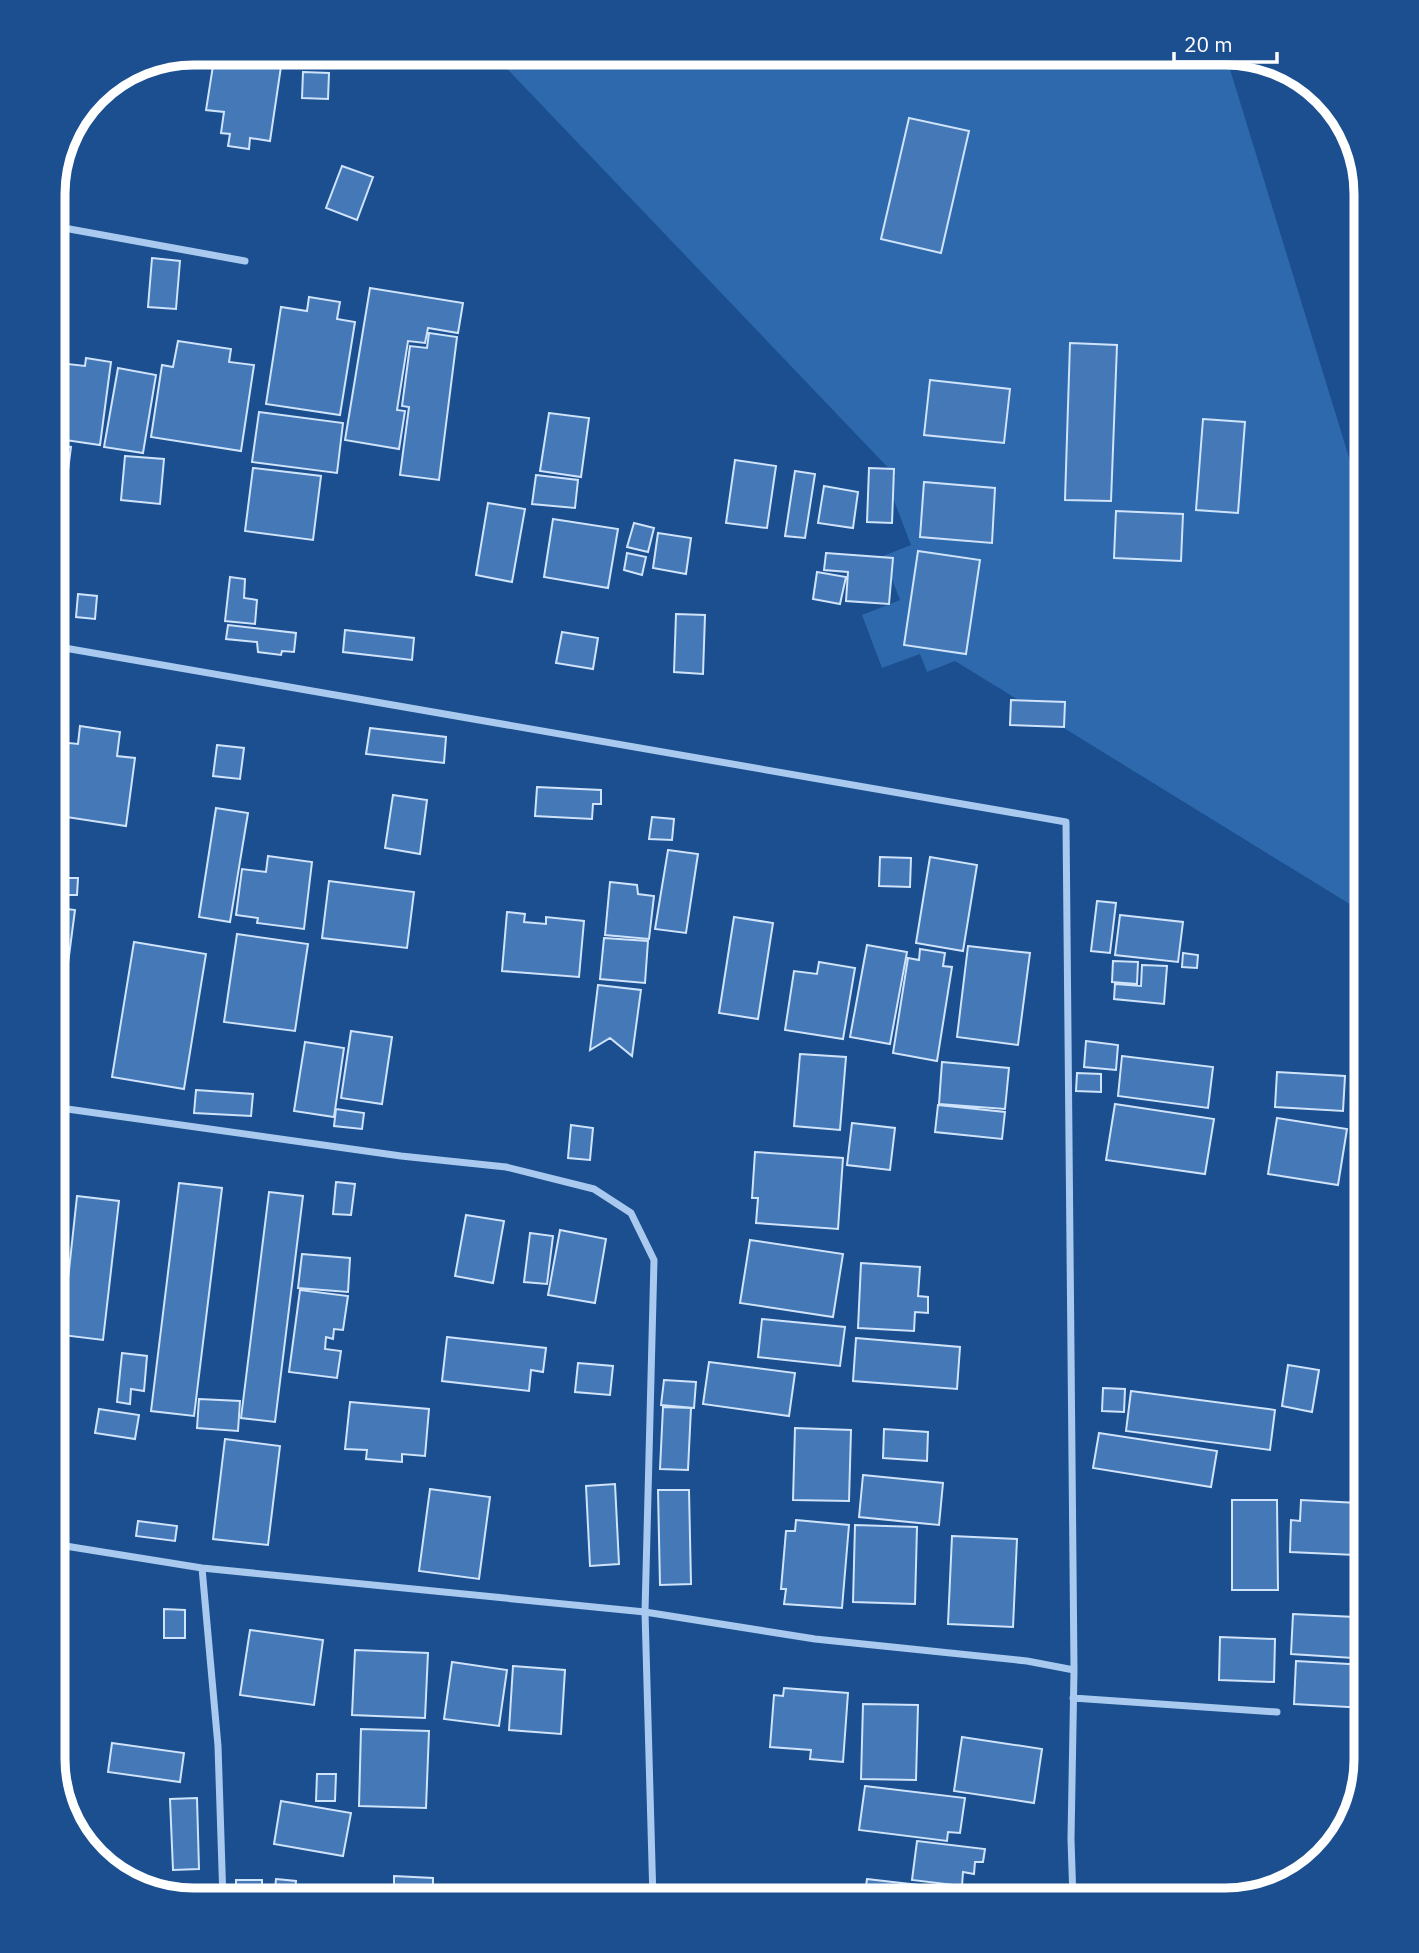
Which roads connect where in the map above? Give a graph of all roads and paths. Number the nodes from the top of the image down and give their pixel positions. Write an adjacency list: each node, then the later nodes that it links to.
1 (65, 228): 2 (street)
2 (245, 261)
3 (65, 648): 8 (street)
4 (65, 1109): 7 (street)
5 (65, 1546): 6 (street)
6 (202, 1567): 7 (street); 11 (street)
7 (645, 1612): 8 (street); 12 (street)
8 (1074, 1670): 9 (street)
9 (1073, 1698): 10 (street); 13 (street)
10 (1277, 1712)
11 (223, 1888)
12 (653, 1888)
13 (1073, 1888)

